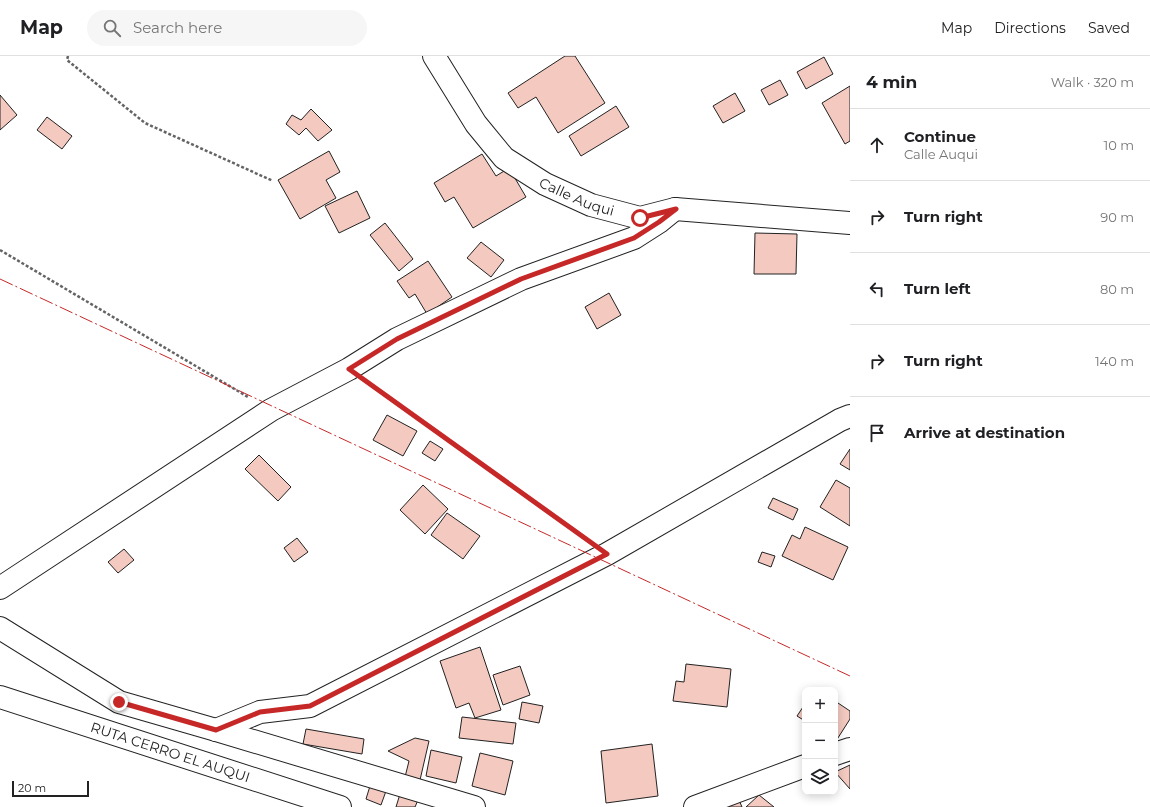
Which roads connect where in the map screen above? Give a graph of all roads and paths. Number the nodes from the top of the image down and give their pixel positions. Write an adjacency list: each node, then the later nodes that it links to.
1 (68, 56): 3 (path)
2 (434, 56): 4 (street, Calle Auqui)
3 (273, 181)
4 (676, 209): 5 (street, Calle Auqui); 7 (street)
5 (850, 223)
6 (0, 250): 8 (path)
7 (349, 369): 8 (street); 10 (path)
8 (271, 410): 11 (street)
9 (850, 416): 10 (street)
10 (607, 554): 14 (street)
11 (0, 588)
12 (0, 628): 14 (street)
13 (0, 697): 18 (street, RUTA CERRO EL AUQUI)
14 (216, 730): 19 (street)
15 (850, 749): 16 (street)
16 (838, 753)
17 (802, 767): 20 (street)
18 (340, 807)
19 (474, 807)
20 (695, 807)

